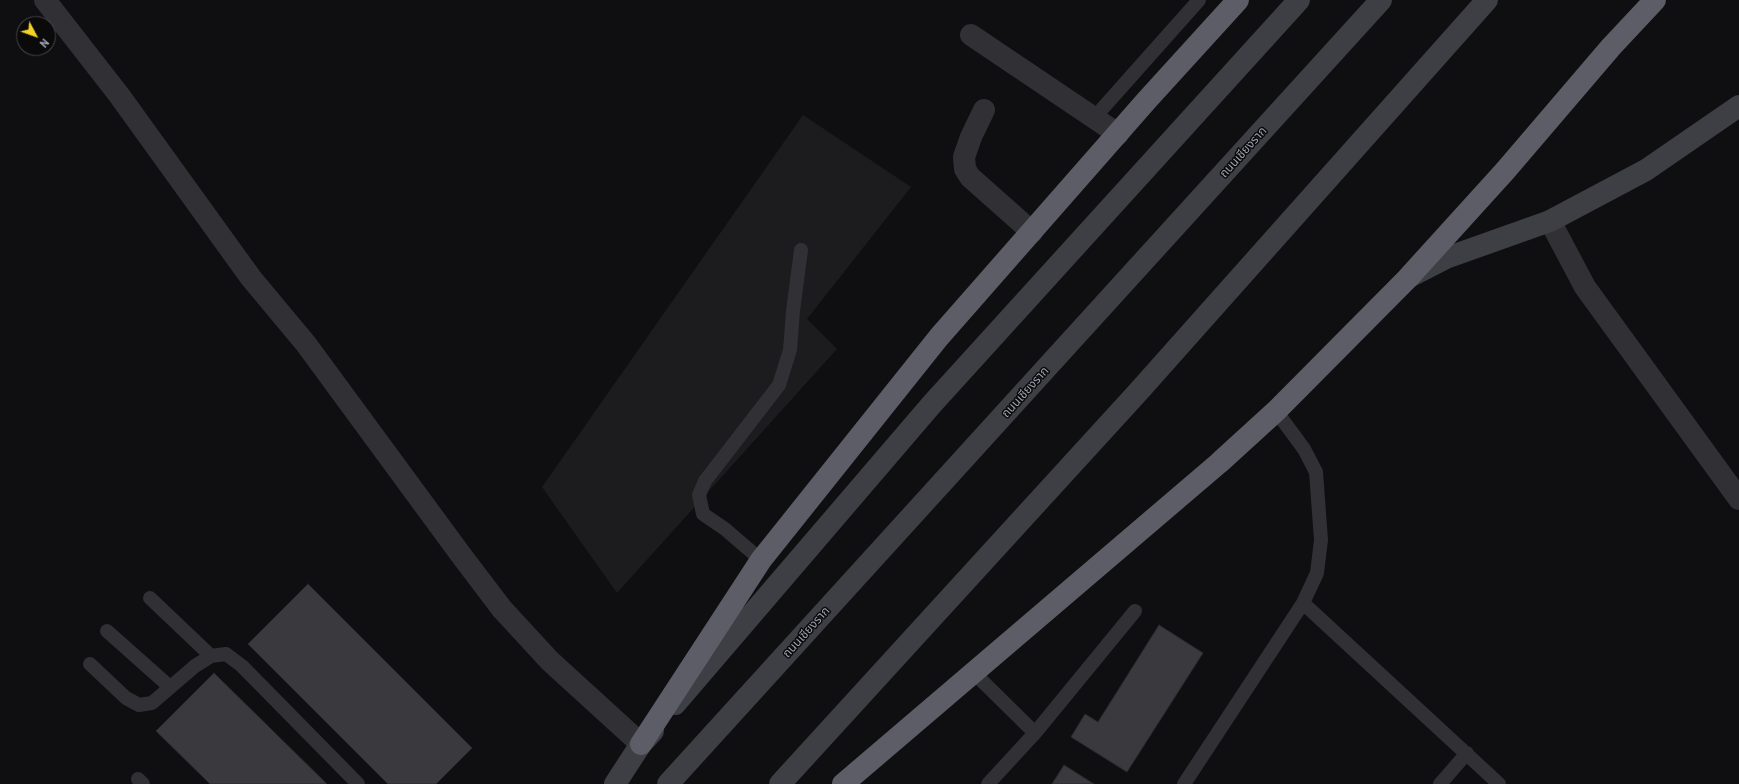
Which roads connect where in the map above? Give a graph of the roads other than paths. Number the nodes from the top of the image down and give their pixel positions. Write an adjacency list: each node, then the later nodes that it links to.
1 (45, 0): 29 (street)
2 (1199, 0): 11 (lane)
3 (1238, 0): 12 (highway)
4 (1299, 0): 29 (main road)
5 (1381, 0): 33 (main road, ถนนเชียงราก)
6 (1487, 0): 34 (main road)
7 (1655, 0): 16 (highway)
8 (972, 35): 11 (street)
9 (1739, 106): 13 (main road)
10 (984, 110): 14 (street)
11 (1094, 118): 12 (street)
12 (1118, 134): 14 (highway)
13 (1550, 221): 16 (main road); 18 (street)
14 (1032, 232): 19 (highway)
15 (801, 250): 19 (lane)
16 (1407, 279): 17 (highway)
17 (1276, 411): 21 (lane); 26 (highway)
18 (1739, 499)
19 (761, 560): 29 (highway)
20 (150, 598): 24 (lane)
21 (1303, 603): 30 (lane); 37 (lane)
22 (1135, 611): 28 (lane)
23 (107, 631): 27 (lane)
24 (211, 656): 27 (lane); 31 (lane)
25 (90, 664): 27 (lane)
26 (973, 672): 28 (lane); 35 (highway)
27 (170, 687)
28 (1035, 732): 36 (lane)
29 (641, 744): 32 (main road)
30 (1467, 753): 38 (lane); 39 (lane)
31 (358, 784)
32 (615, 784)
33 (668, 784)
34 (780, 784)
35 (843, 784)
36 (988, 784)
37 (1184, 784)
38 (1440, 784)
39 (1499, 784)

